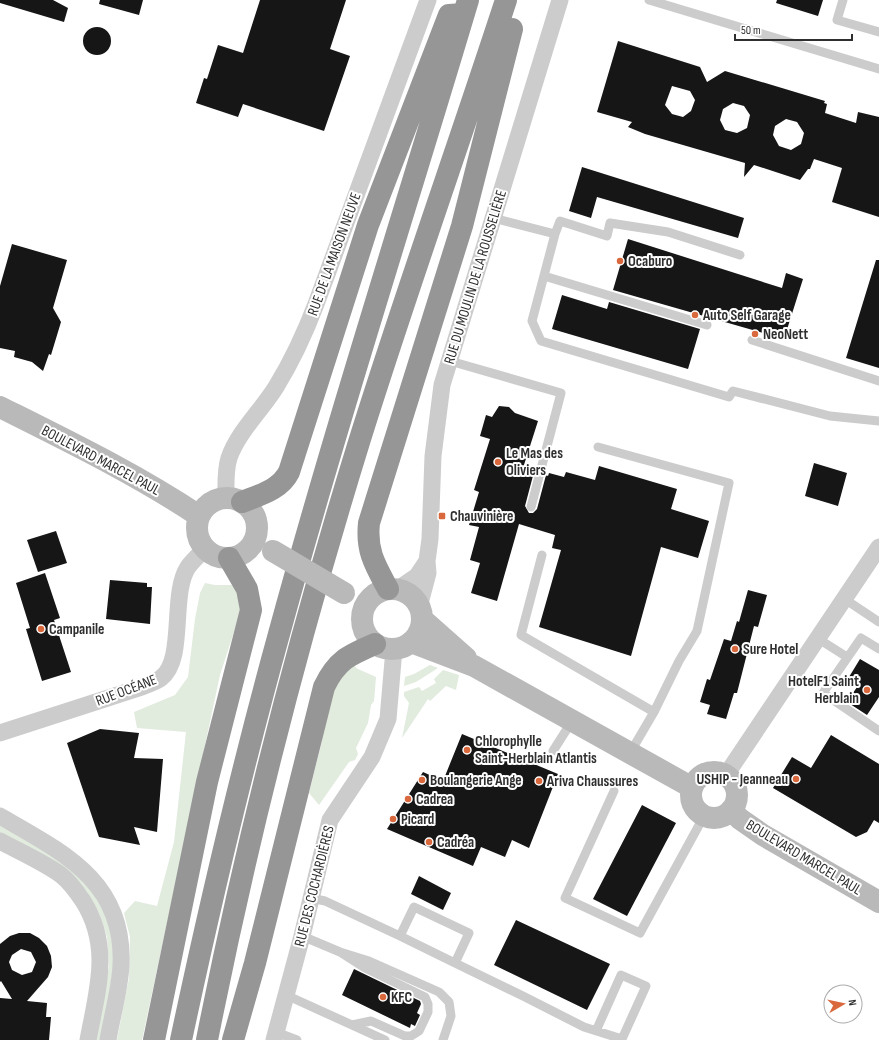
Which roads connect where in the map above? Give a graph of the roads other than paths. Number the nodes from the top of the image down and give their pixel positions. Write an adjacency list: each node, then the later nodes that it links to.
1 (428, 0): 21 (street, RUE DE LA MAISON NEUVE)
2 (506, 0): 67 (highway)
3 (521, 0): 30 (highway)
4 (560, 0): 10 (street, RUE DU MOULIN DE LA ROUSSELIÈRE)
5 (649, 0): 9 (lane)
6 (843, 0): 8 (lane)
7 (466, 7): 21 (highway); 66 (highway)
8 (879, 32)
9 (879, 69)
10 (493, 218): 11 (lane); 16 (street, RUE DU MOULIN DE LA ROUSSELIÈRE)
11 (555, 234): 12 (lane); 13 (lane)
12 (740, 255)
13 (544, 276): 14 (lane); 19 (lane)
14 (707, 325)
15 (752, 340): 17 (lane)
16 (450, 361): 22 (lane); 29 (street, RUE DU MOULIN DE LA ROUSSELIÈRE)
17 (879, 381)
18 (0, 407): 23 (street, BOULEVARD MARCEL PAUL)
19 (879, 421)
20 (598, 447): 40 (lane)
21 (234, 500): 23 (street); 24 (street)
22 (531, 507)
23 (199, 516): 26 (street)
24 (263, 546): 28 (street); 32 (street, bridge)
25 (879, 547): 31 (street)
26 (205, 549): 28 (street); 43 (street, RUE OCÉANE)
27 (542, 555): 40 (lane)
28 (230, 558): 65 (highway)
29 (427, 561): 30 (street, RUE DU MOULIN DE LA ROUSSELIÈRE); 33 (street, RUE DU MOULIN DE LA ROUSSELIÈRE)
30 (393, 589): 32 (street); 33 (street)
31 (843, 598): 34 (lane); 35 (street)
32 (365, 605): 36 (street)
33 (420, 613): 36 (street); 39 (street)
34 (879, 622)
35 (817, 638): 38 (lane); 46 (street)
36 (393, 645): 39 (street); 53 (street, RUE DES COCHARDIÈRES); 68 (highway)
37 (879, 649): 38 (lane)
38 (847, 657): 42 (lane)
39 (474, 666): 41 (street)
40 (654, 712): 45 (lane)
41 (572, 721): 44 (lane); 45 (street)
42 (879, 731)
43 (1, 733)
44 (553, 751)
45 (630, 753): 47 (street)
46 (726, 775): 47 (street); 49 (street)
47 (691, 787): 51 (street)
48 (614, 791): 51 (lane)
49 (731, 810): 51 (street); 54 (street, BOULEVARD MARCEL PAUL)
50 (0, 816): 64 (street)
51 (704, 816)
52 (0, 841): 63 (street)
53 (311, 898): 55 (street, RUE DES COCHARDIÈRES); 56 (lane)
54 (879, 902)
55 (302, 936): 57 (lane); 59 (street, RUE DES COCHARDIÈRES)
56 (400, 936): 58 (lane); 58 (lane)
57 (340, 952): 60 (lane); 71 (lane)
58 (454, 963): 61 (lane)
59 (286, 995): 60 (lane); 62 (street, RUE DES COCHARDIÈRES)
60 (352, 1025): 70 (lane)
61 (596, 1031): 61 (lane)
62 (275, 1036): 69 (lane)
63 (88, 1040)
64 (108, 1040)
65 (154, 1040)
66 (181, 1040)
67 (207, 1040)
68 (233, 1040)
69 (297, 1040)
70 (385, 1040)
71 (443, 1040)

